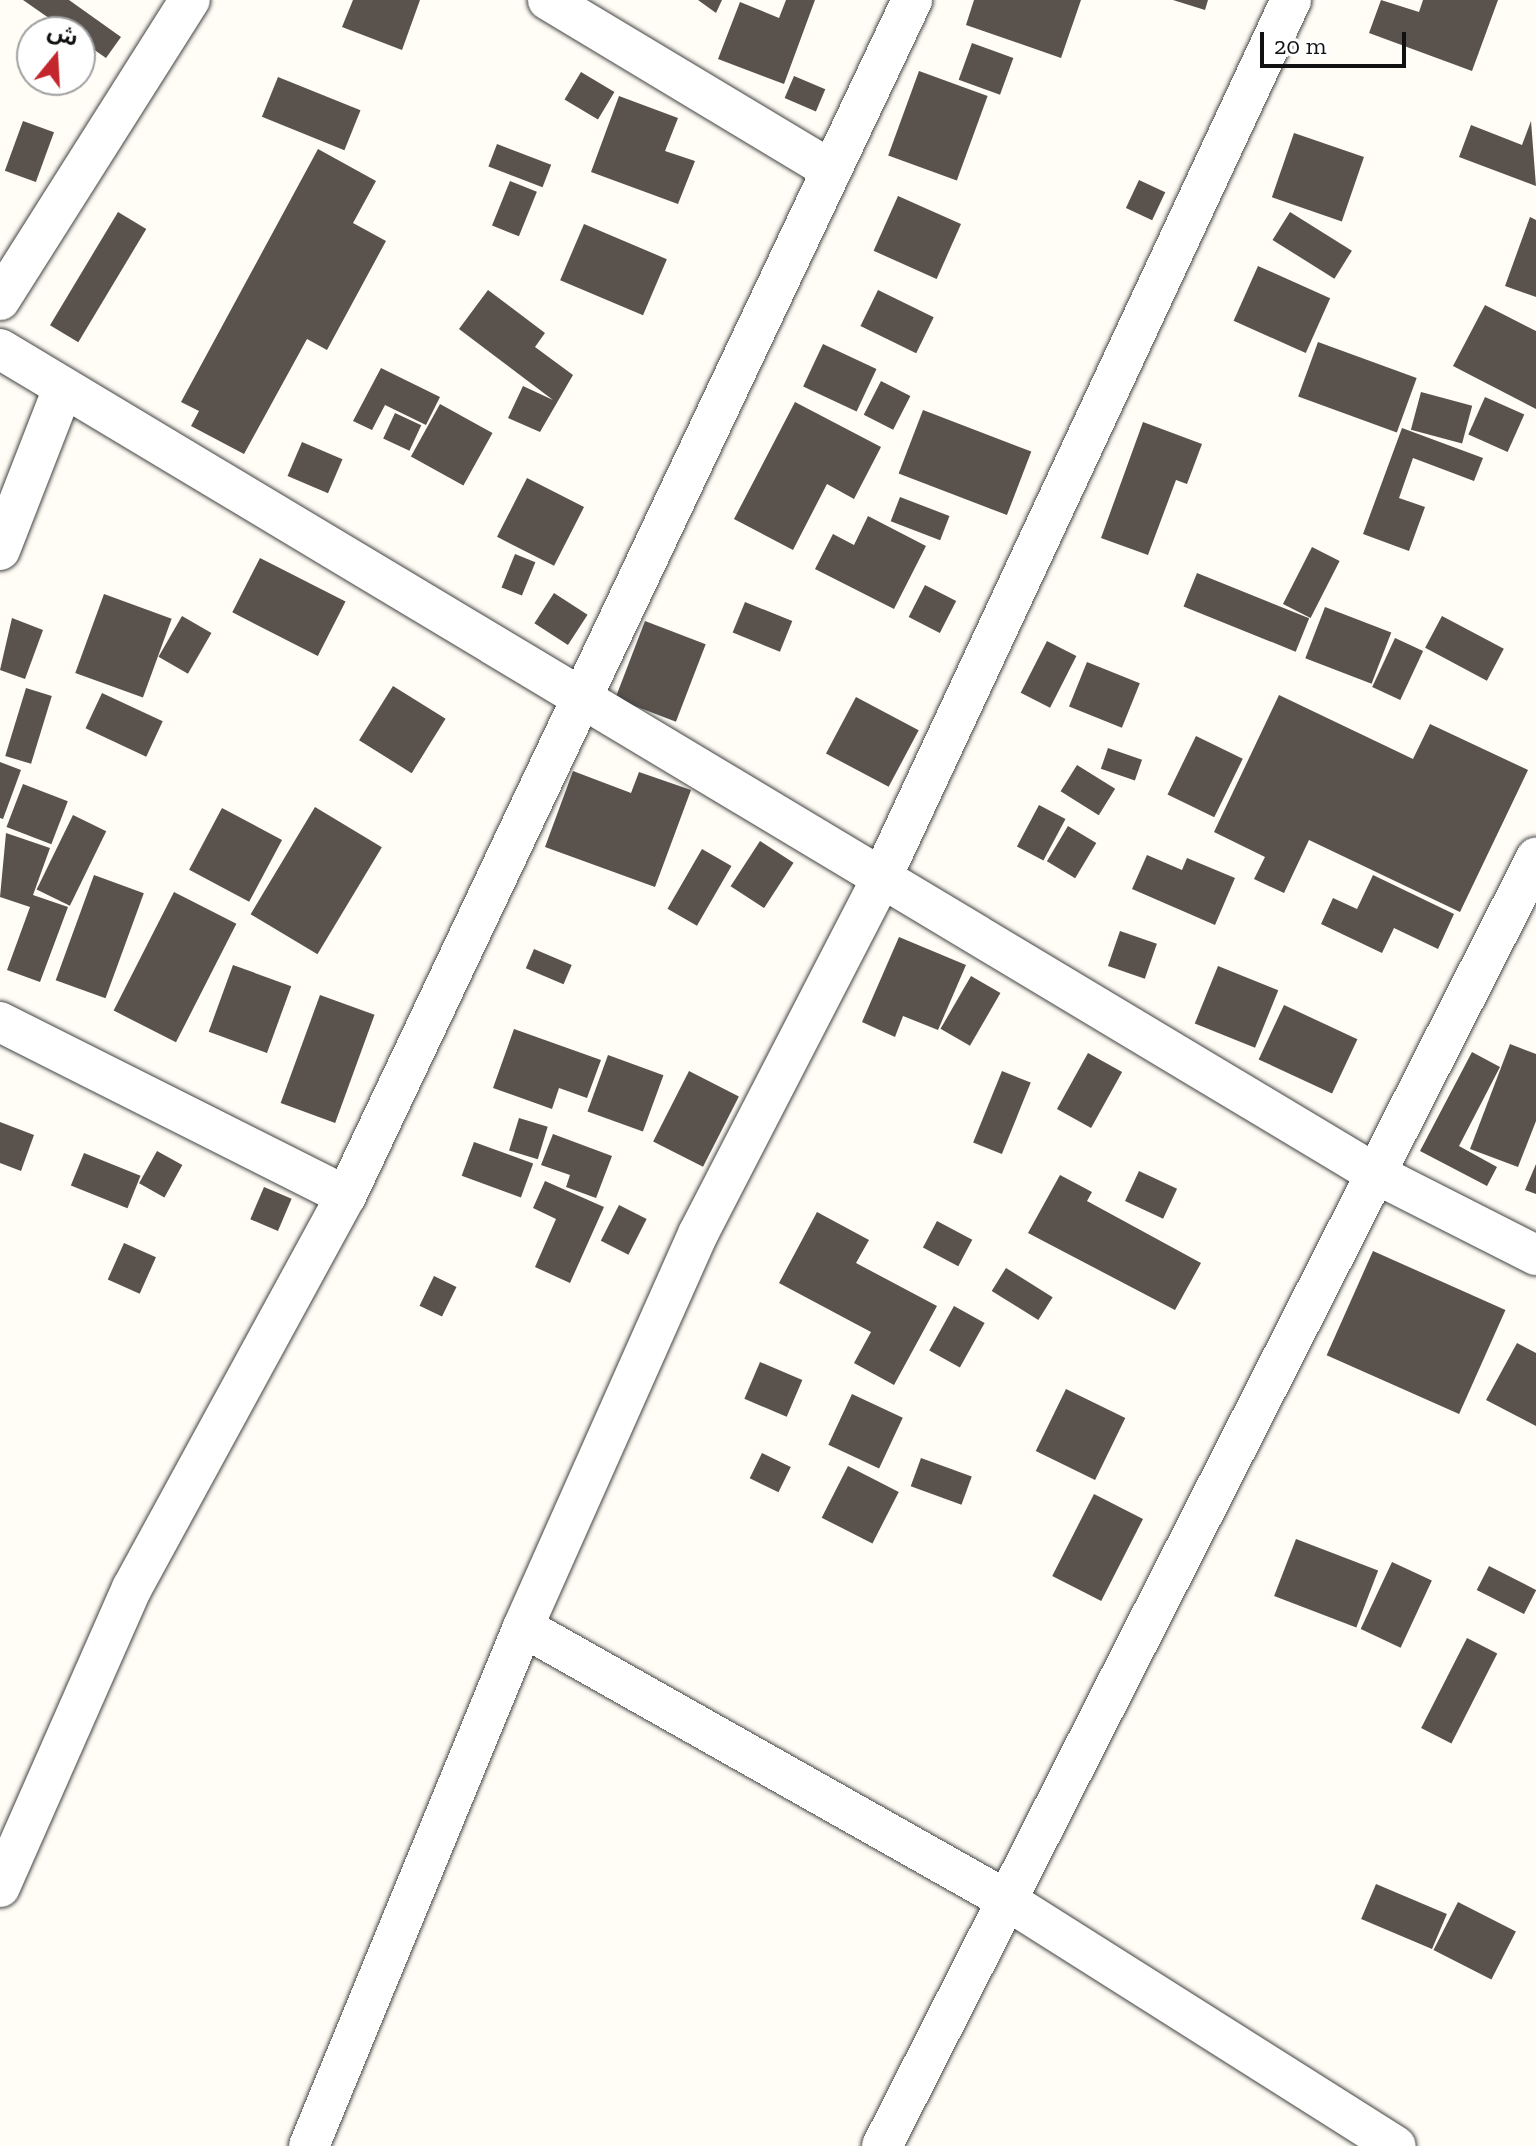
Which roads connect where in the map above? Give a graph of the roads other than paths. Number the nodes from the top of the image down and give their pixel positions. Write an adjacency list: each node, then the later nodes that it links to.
1 (190, 0): 6 (street)
2 (548, 0): 5 (street)
3 (912, 0): 5 (street)
4 (1291, 0): 12 (street)
5 (831, 170): 10 (street)
6 (0, 300)
7 (0, 349): 8 (street)
8 (63, 388): 9 (street); 10 (street)
9 (0, 550)
10 (581, 698): 12 (street); 15 (street)
11 (1536, 858): 14 (street)
12 (880, 881): 14 (street); 17 (street)
13 (0, 1022): 15 (street)
14 (1376, 1174): 16 (street); 19 (street)
15 (346, 1196): 18 (street)
16 (1536, 1255)
17 (523, 1627): 19 (street); 20 (street)
18 (0, 1887)
19 (1005, 1899): 21 (street); 22 (street)
20 (309, 2146)
21 (882, 2146)
22 (1396, 2146)

